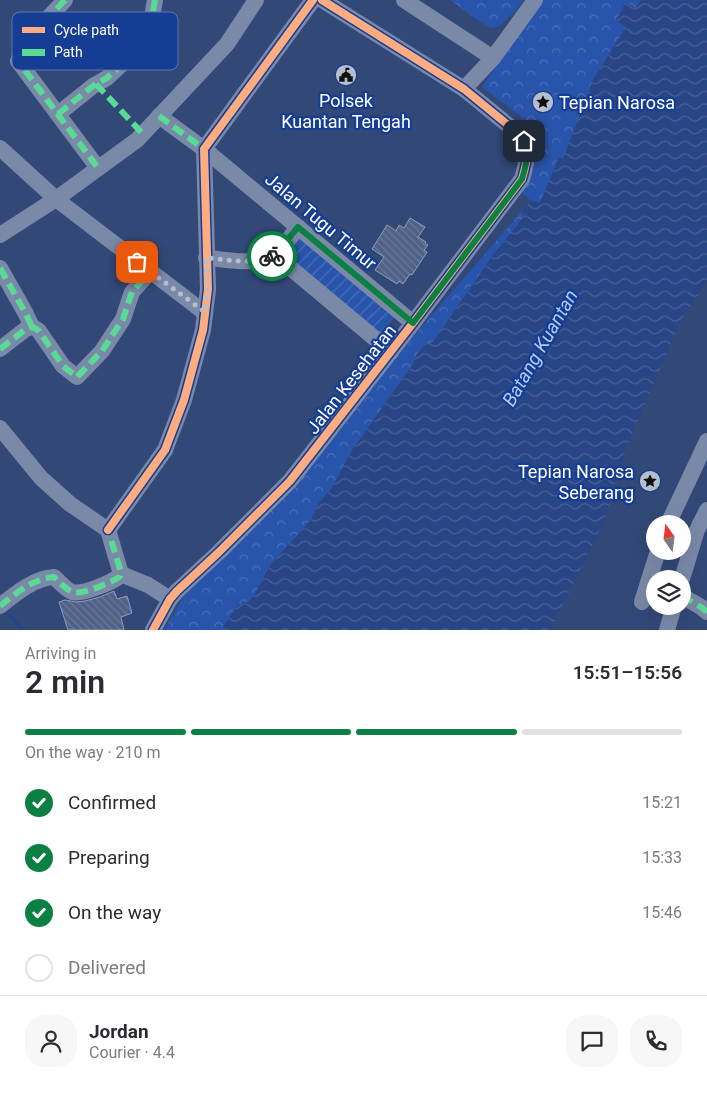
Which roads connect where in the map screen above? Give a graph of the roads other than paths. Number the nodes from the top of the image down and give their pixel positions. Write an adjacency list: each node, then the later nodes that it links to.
1 (65, 0): 7 (street)
2 (256, 0): 13 (street)
3 (313, 0): 15 (street)
4 (322, 0): 11 (street, Jalan Kesehatan)
5 (404, 0): 8 (street)
6 (535, 0): 8 (street)
7 (54, 12)
8 (493, 58): 11 (street)
9 (25, 70): 12 (street)
10 (116, 70): 12 (street)
11 (464, 89): 25 (street, Jalan Kesehatan)
12 (58, 114): 16 (street)
13 (159, 116): 15 (street, Jalan Tugu Timur); 16 (street)
14 (0, 148): 17 (street)
15 (204, 149): 18 (street, Jalan Tugu Timur); 21 (street)
16 (98, 168): 17 (street)
17 (56, 199): 19 (street); 23 (street)
18 (298, 227): 20 (street); 25 (street, Jalan Tugu Timur)
19 (0, 235)
20 (275, 255): 21 (street); 28 (street)
21 (206, 258): 24 (street)
22 (0, 268): 26 (street)
23 (150, 272): 24 (street); 26 (street)
24 (205, 312): 33 (street)
25 (413, 323): 28 (street, Jalan Kesehatan)
26 (32, 327): 27 (street)
27 (0, 349)
28 (391, 352): 37 (street, Jalan Kesehatan)
29 (0, 428): 33 (street)
30 (707, 441): 32 (street)
31 (707, 510): 35 (street)
32 (672, 515)
33 (108, 530): 36 (street)
34 (655, 560): 40 (street)
35 (685, 570)
36 (121, 574): 37 (street); 38 (street)
37 (170, 599): 43 (street, Jalan Kesehatan)
38 (6, 601)
39 (691, 601): 41 (street)
40 (642, 602)
41 (707, 612)
42 (671, 615): 44 (street)
43 (153, 630)
44 (667, 630)

